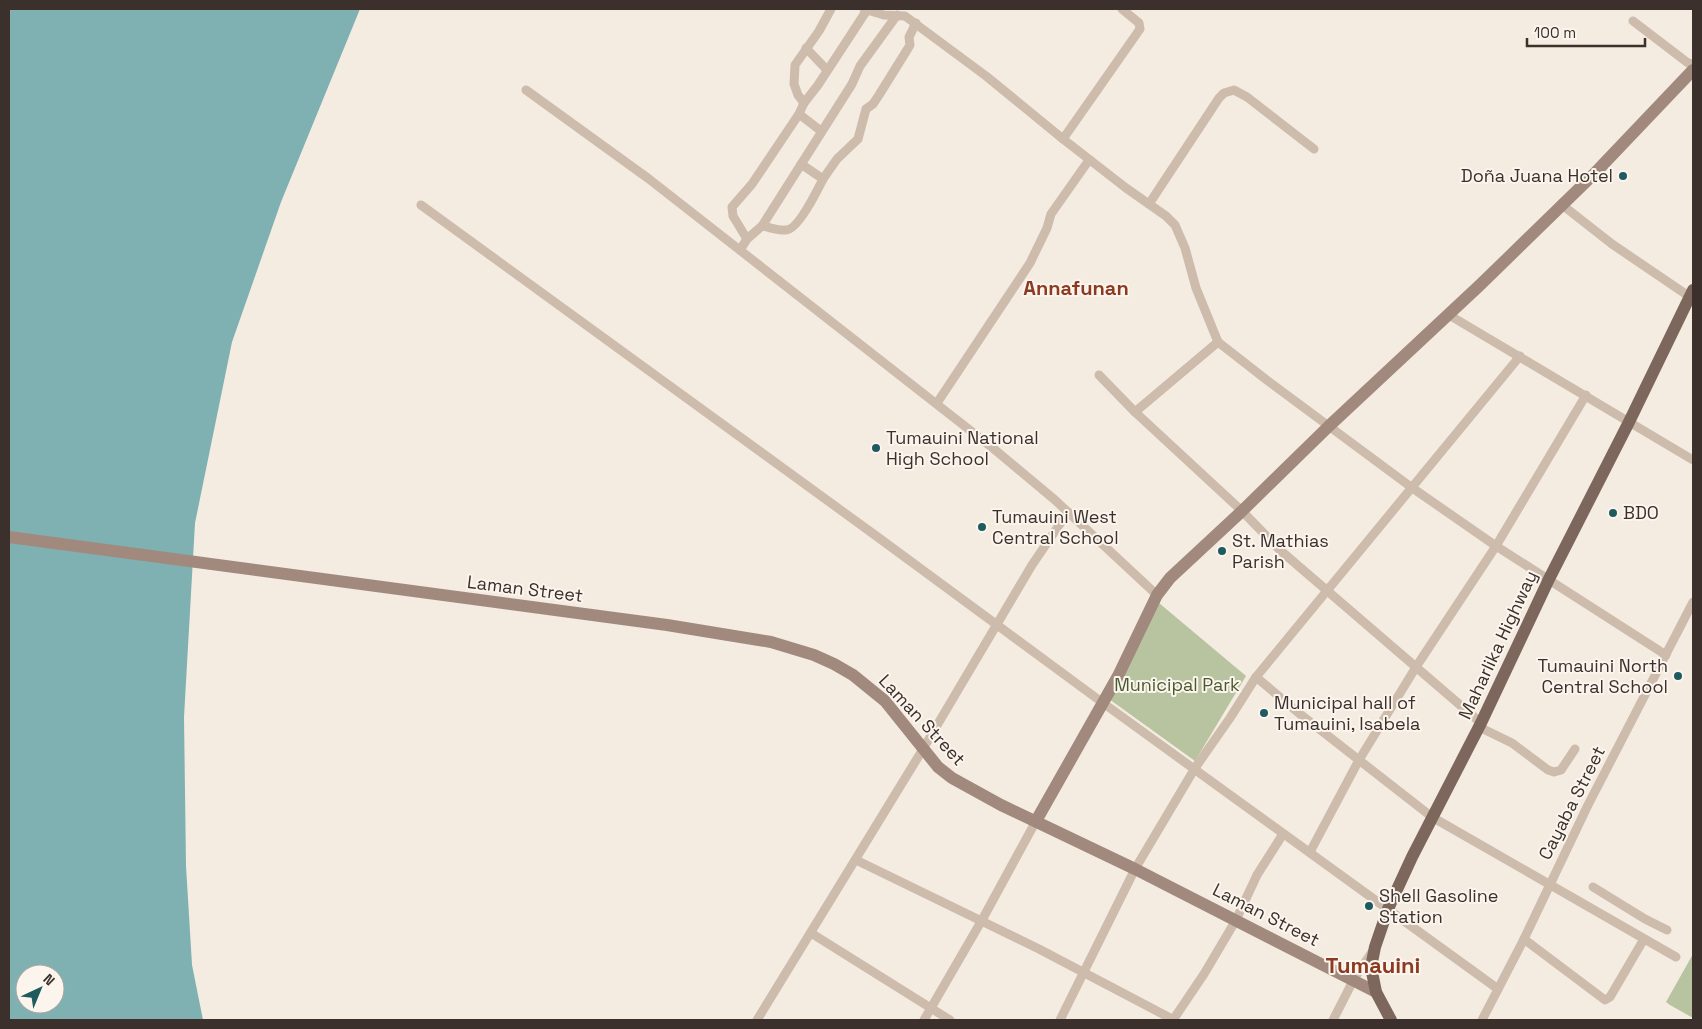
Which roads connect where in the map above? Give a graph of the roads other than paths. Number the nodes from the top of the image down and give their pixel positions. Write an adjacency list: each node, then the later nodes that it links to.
1 (831, 9): 7 (street)
2 (1122, 9): 15 (street)
3 (866, 10): 4 (street); 9 (street)
4 (897, 15): 6 (street); 14 (street)
5 (1633, 21): 8 (street)
6 (916, 23): 15 (street); 19 (street)
7 (806, 48): 9 (street); 12 (street)
8 (1693, 64)
9 (827, 70): 12 (street)
10 (1693, 70): 21 (main road)
11 (526, 90): 25 (street)
12 (804, 103): 13 (street)
13 (799, 114): 14 (street); 24 (street)
14 (821, 131): 18 (street)
15 (1063, 138): 17 (street)
16 (1314, 149): 20 (street)
17 (1089, 160): 20 (street); 32 (street)
18 (801, 164): 19 (street); 23 (street)
19 (823, 179): 23 (street)
20 (1149, 204): 28 (street)
21 (1561, 204): 26 (street); 27 (main road)
22 (421, 205): 46 (street)
23 (762, 226): 24 (street)
24 (748, 239): 25 (street)
25 (740, 250): 32 (street)
26 (1692, 294): 34 (main road, Maharlika Highway)
27 (1449, 315): 29 (street); 35 (main road)
28 (1218, 342): 33 (street); 35 (street)
29 (1520, 356): 31 (street); 37 (street)
30 (1098, 375): 33 (street)
31 (1586, 395): 34 (street); 41 (street)
32 (937, 403): 39 (street)
33 (1135, 412): 38 (street)
34 (1629, 422): 36 (street); 42 (main road, Maharlika Highway)
35 (1328, 426): 37 (street); 38 (main road)
36 (1693, 460)
37 (1411, 488): 41 (street); 43 (street)
38 (1242, 511): 43 (street); 44 (main road)
39 (1068, 512): 44 (street); 46 (street)
40 (9, 537): 52 (main road, Laman Street)
41 (1496, 546): 42 (street); 48 (street)
42 (1548, 579): 47 (street); 51 (main road, Maharlika Highway)
43 (1328, 590): 48 (street); 49 (street)
44 (1157, 596): 50 (main road)
45 (1693, 602): 47 (street, Cayaba Street)
46 (996, 624): 50 (street); 52 (street)
47 (1666, 655): 62 (street, Cayaba Street)
48 (1416, 667): 51 (street); 54 (street)
49 (1256, 676): 54 (street); 55 (street)
50 (1102, 703): 55 (street); 57 (main road)
51 (1480, 725): 53 (street); 56 (main road, Maharlika Highway)
52 (924, 749): 57 (main road, Laman Street); 60 (street)
53 (1575, 749)
54 (1360, 760): 56 (street); 59 (street)
55 (1195, 768): 58 (street); 61 (street)
56 (1432, 817): 62 (street); 64 (main road, Maharlika Highway)
57 (1036, 822): 61 (main road, Laman Street); 66 (street)
58 (1283, 834): 59 (street); 67 (street)
59 (1310, 852): 64 (street)
60 (856, 860): 66 (street); 69 (street)
61 (1135, 869): 67 (main road, Laman Street); 74 (street)
62 (1550, 885): 70 (street); 71 (street, Cayaba Street)
63 (1593, 887): 65 (street)
64 (1388, 909): 72 (main road, Maharlika Highway); 76 (street)
65 (1645, 919): 68 (street); 70 (street)
66 (982, 920): 74 (street); 78 (street)
67 (1236, 920): 75 (main road, Laman Street); 83 (street)
68 (1667, 930)
69 (811, 933): 78 (street); 79 (street)
70 (1640, 937): 71 (street); 73 (street)
71 (1524, 939): 76 (street, Cayaba Street)
72 (1374, 947): 75 (street); 77 (main road, Maharlika Highway)
73 (1676, 957)
74 (1084, 974): 82 (street); 83 (street)
75 (1354, 979): 77 (main road, Laman Street); 84 (street)
76 (1498, 988): 86 (street, Cayaba Street)
77 (1376, 992): 85 (main road, Maharlika Highway)
78 (930, 1009): 80 (street); 81 (street)
79 (757, 1020)
80 (924, 1020)
81 (950, 1020)
82 (1060, 1020)
83 (1174, 1020)
84 (1333, 1020)
85 (1391, 1020)
86 (1482, 1020)

